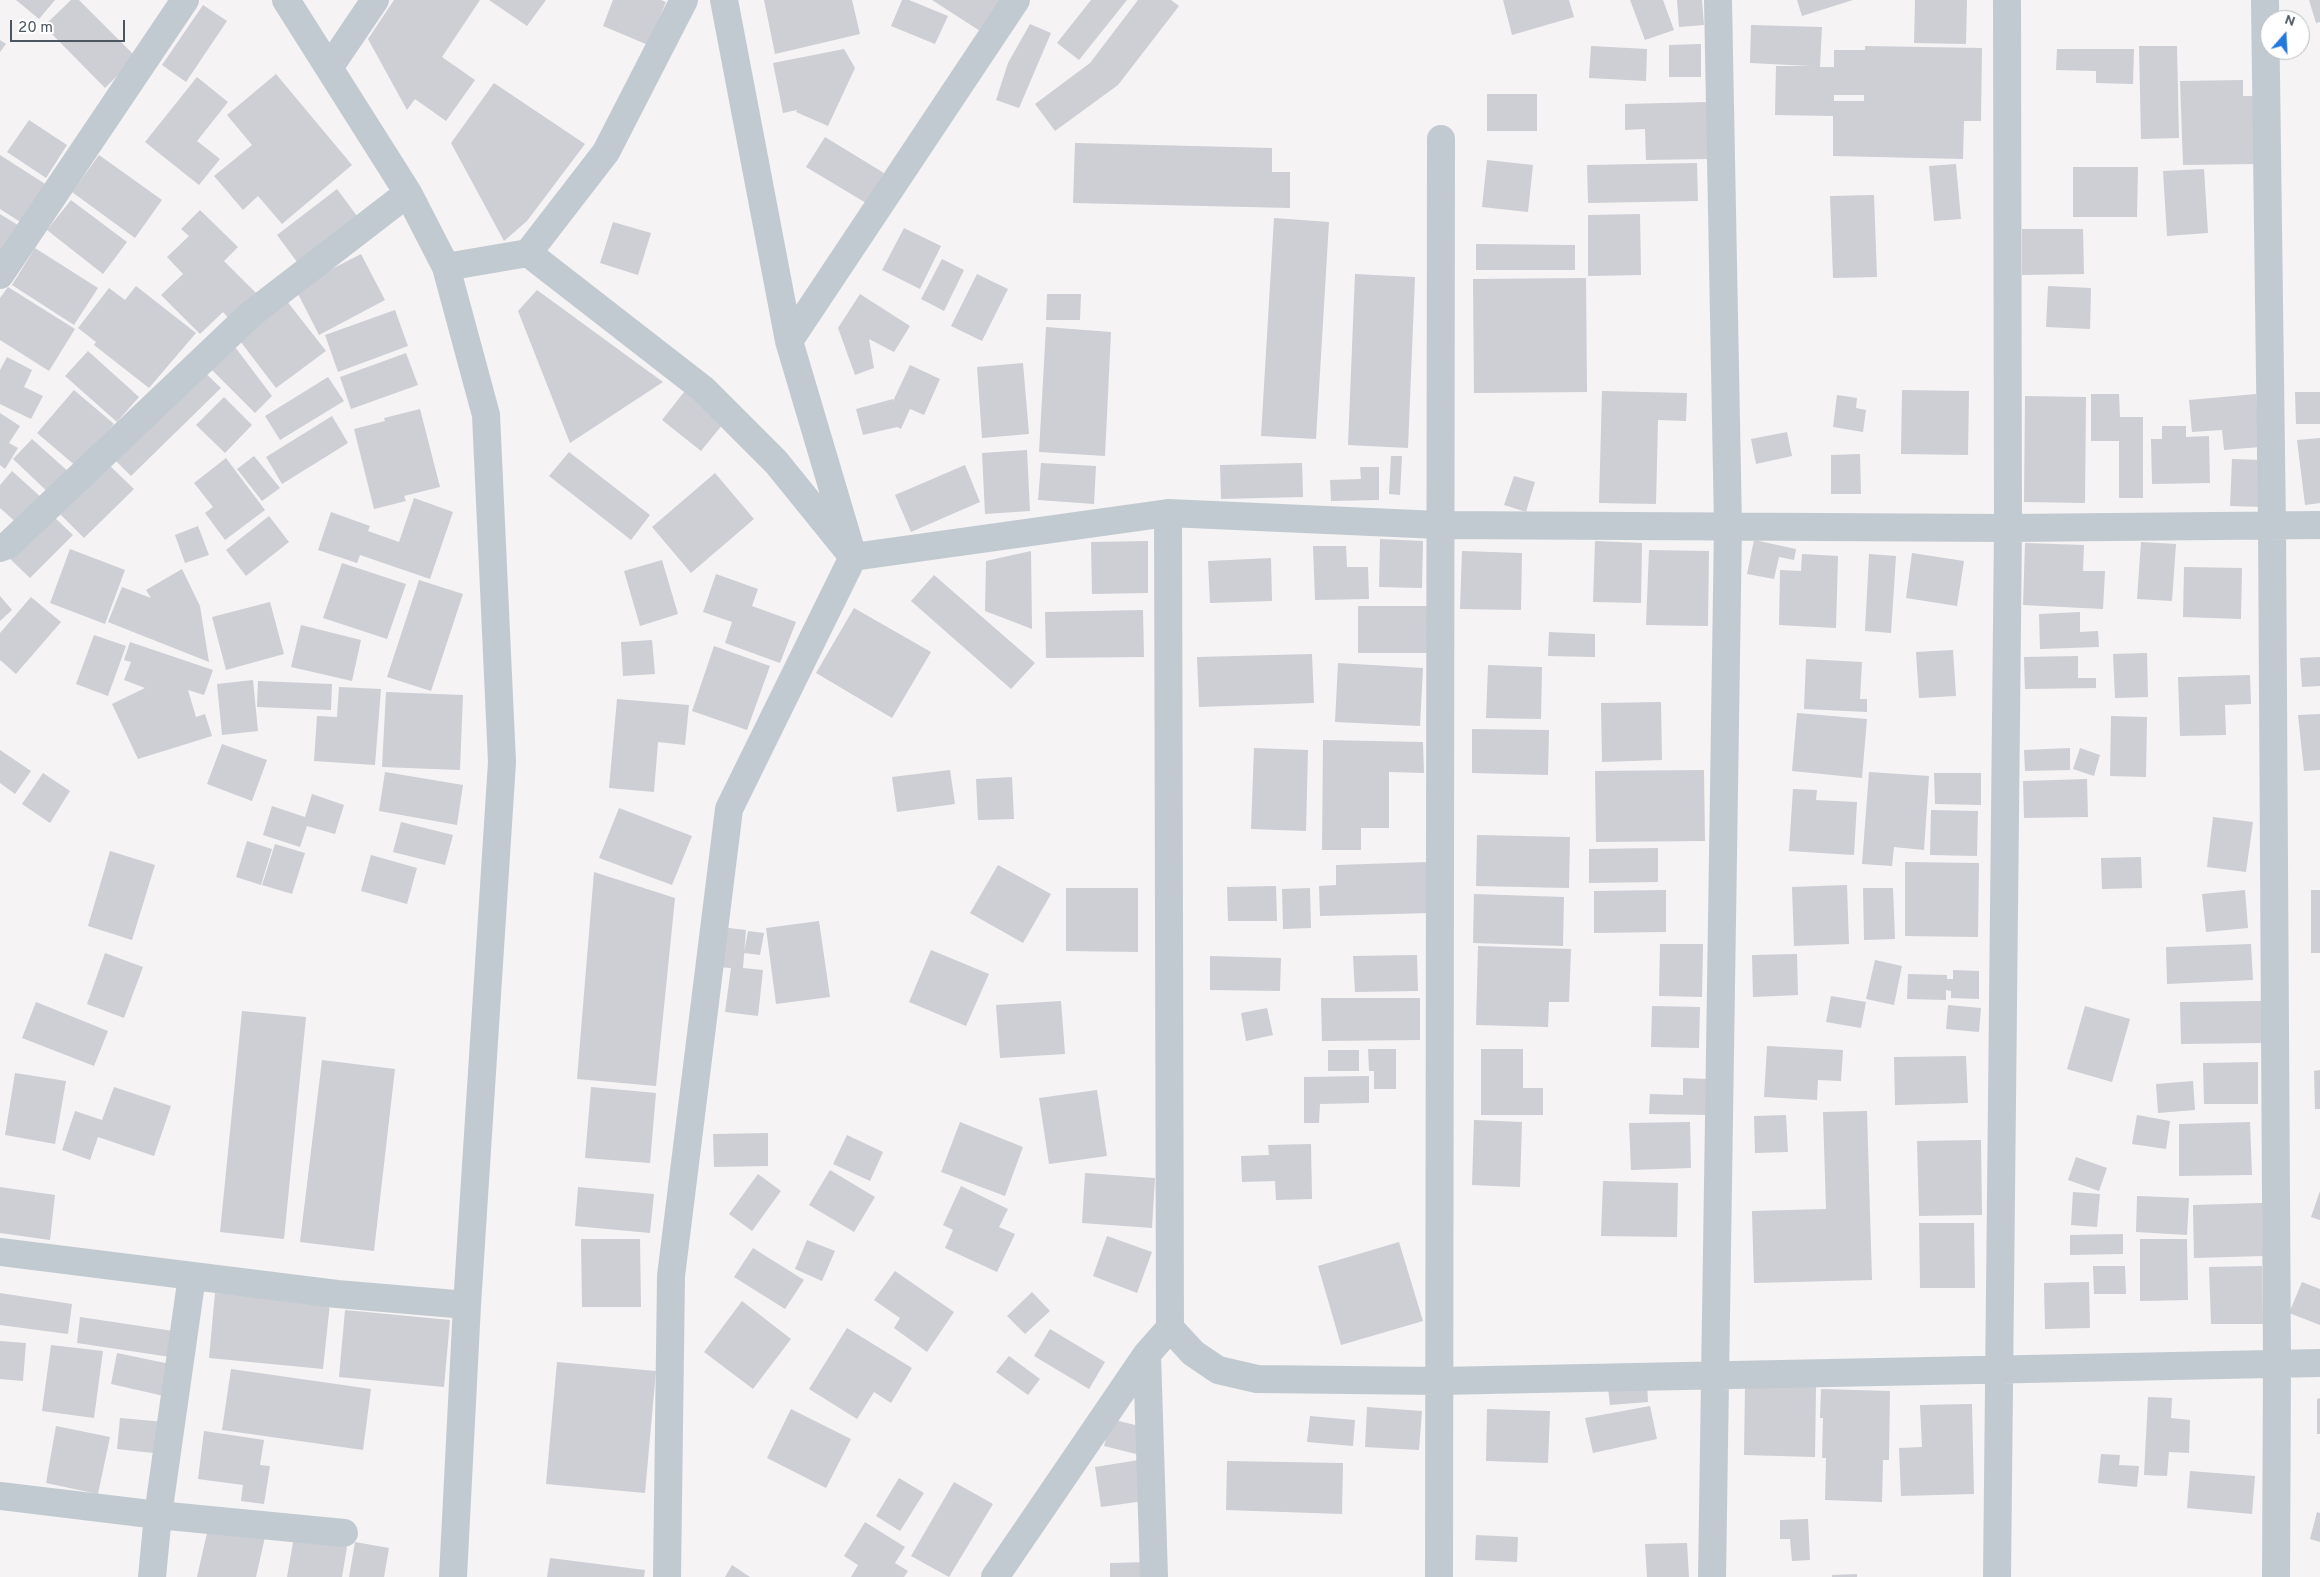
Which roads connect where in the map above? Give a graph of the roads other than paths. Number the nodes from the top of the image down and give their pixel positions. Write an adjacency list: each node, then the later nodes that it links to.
1 (185, 0): 15 (street)
2 (286, 0): 10 (street)
3 (375, 0): 10 (street)
4 (684, 0): 13 (street)
5 (724, 0): 16 (street)
6 (1016, 0): 16 (street)
7 (1718, 0): 20 (street)
8 (2007, 0): 22 (street)
9 (2264, 0): 21 (street)
10 (329, 68): 12 (street)
11 (1441, 139): 18 (street)
12 (408, 192): 14 (street); 23 (street)
13 (528, 253): 14 (street); 24 (street)
14 (446, 267): 27 (street)
15 (0, 275)
16 (789, 341): 24 (street)
17 (1168, 513): 18 (street); 24 (street); 28 (street)
18 (1439, 525): 20 (street); 34 (street)
19 (2320, 525): 21 (street)
20 (1728, 526): 22 (street); 33 (street)
21 (2272, 527): 22 (street); 30 (street)
22 (2008, 528): 32 (street)
23 (0, 548)
24 (853, 557): 40 (street)
25 (0, 1252): 26 (street)
26 (192, 1276): 27 (street); 36 (street)
27 (467, 1305): 39 (street)
28 (1170, 1328): 29 (street); 34 (street)
29 (1147, 1354): 41 (street); 42 (street)
30 (2277, 1363): 31 (street); 32 (street); 46 (street)
31 (2320, 1363)
32 (2000, 1369): 33 (street); 45 (street)
33 (1715, 1375): 34 (street); 44 (street)
34 (1439, 1381): 43 (street)
35 (0, 1496): 36 (street)
36 (158, 1515): 37 (street); 38 (street)
37 (344, 1533)
38 (152, 1577)
39 (452, 1577)
40 (667, 1577)
41 (995, 1577)
42 (1154, 1577)
43 (1439, 1577)
44 (1712, 1577)
45 (1998, 1577)
46 (2276, 1577)

